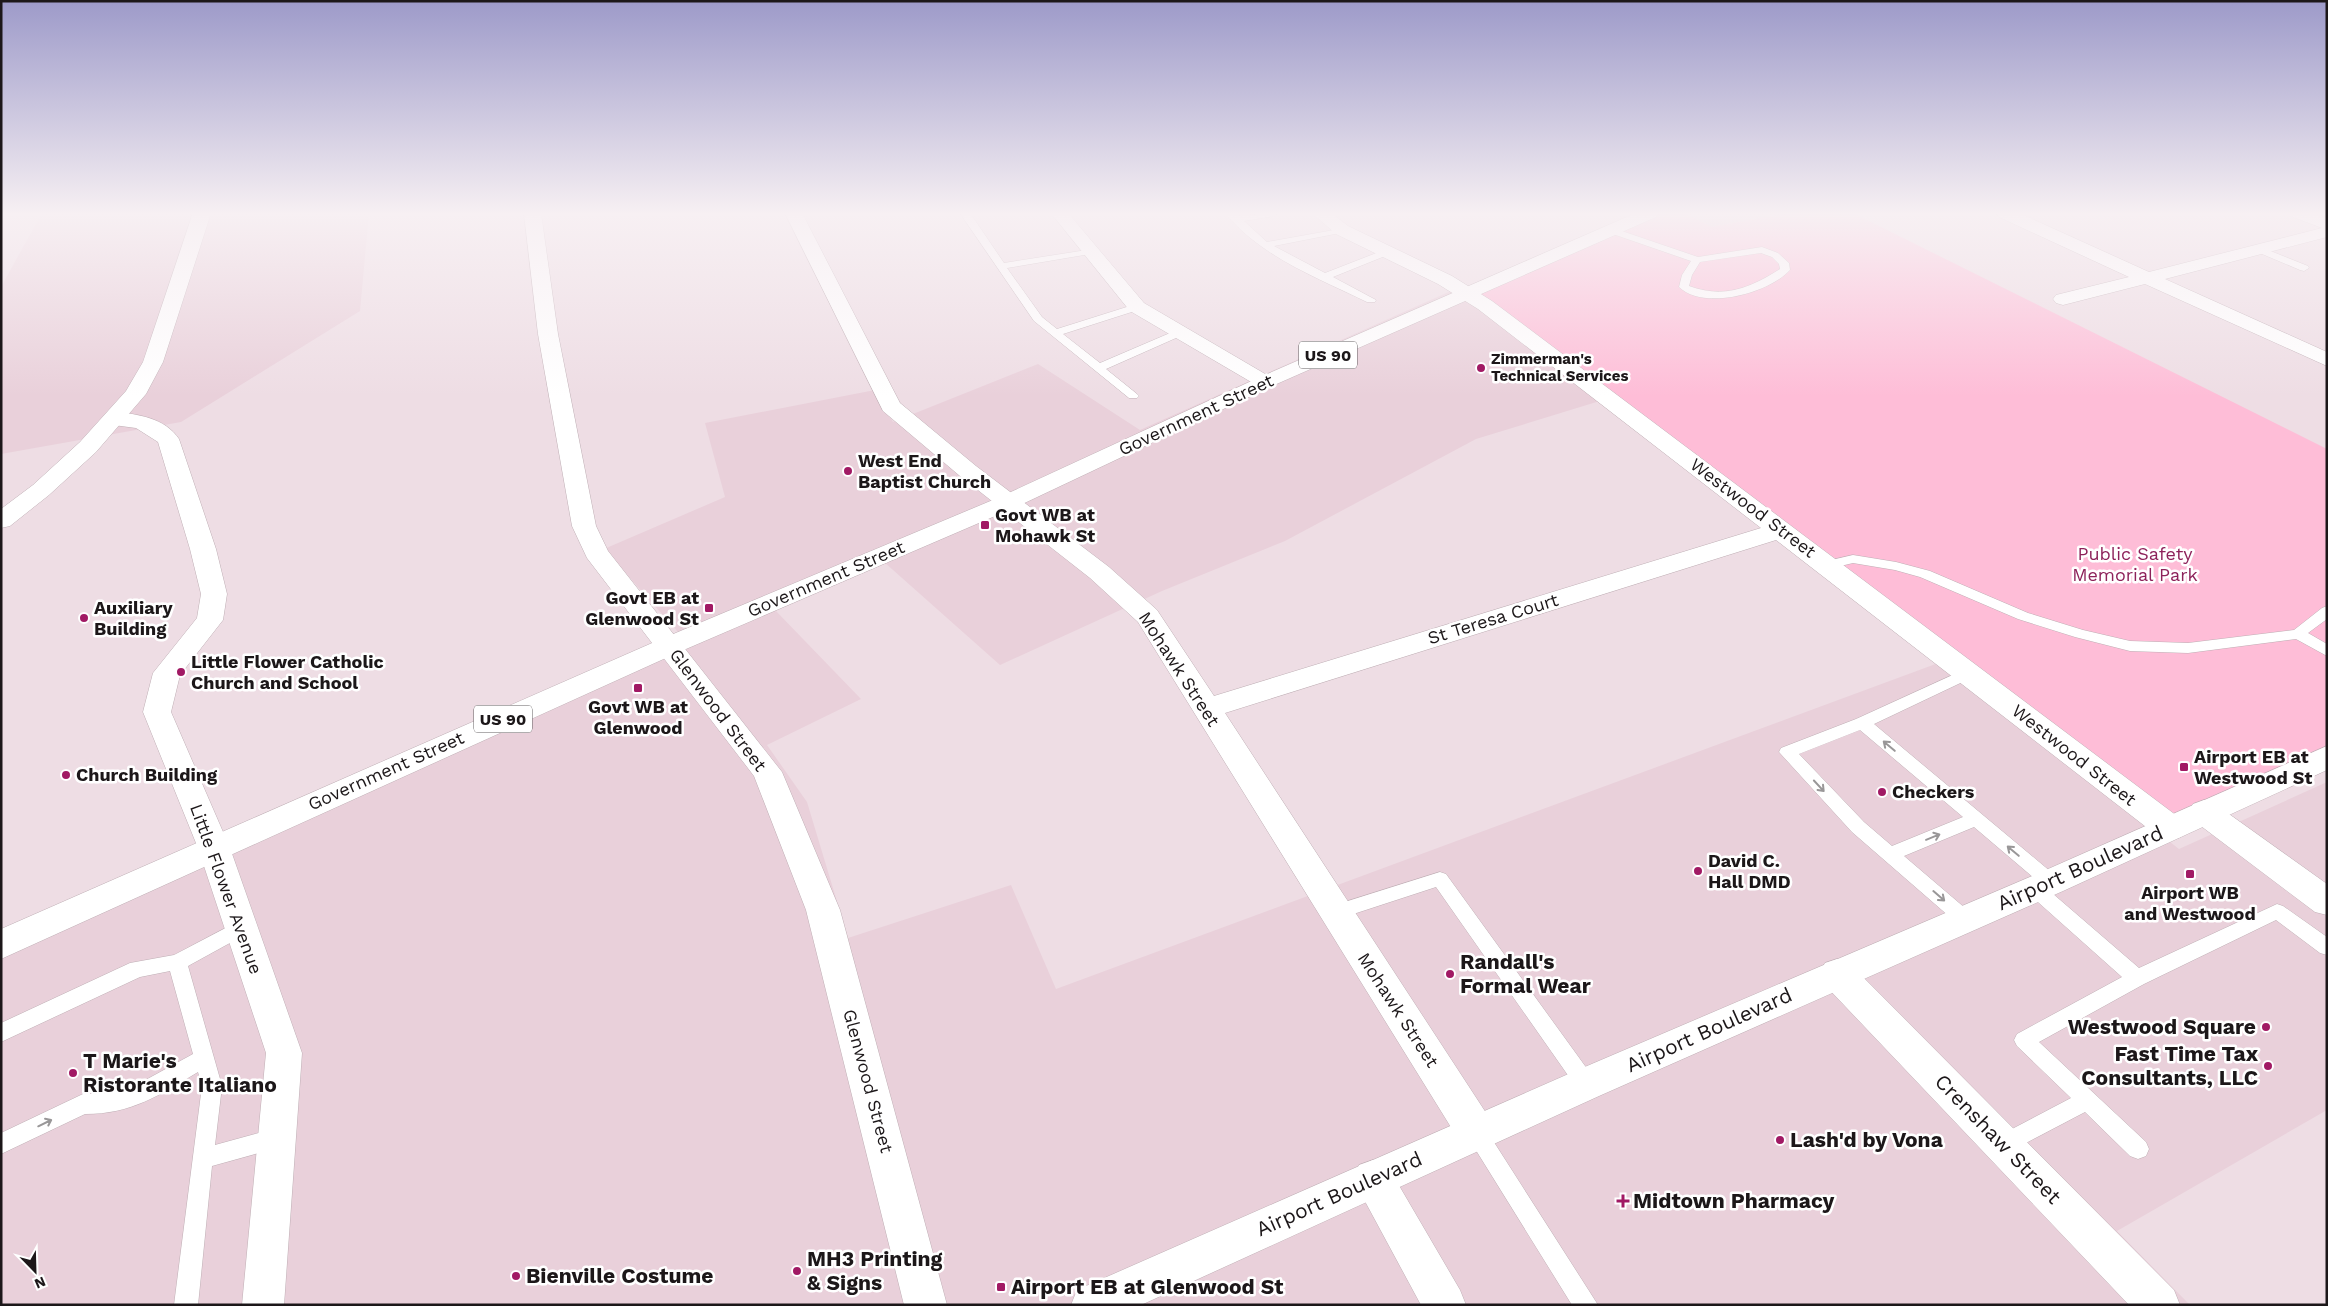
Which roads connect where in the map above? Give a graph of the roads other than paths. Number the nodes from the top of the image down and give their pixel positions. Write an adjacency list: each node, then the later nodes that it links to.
1 (182, 274): 26 (street)
2 (540, 274): 33 (street, Glenwood Street)
3 (824, 274): 27 (street, Mohawk Street)
4 (1007, 274): 21 (lane)
5 (1110, 274): 19 (street)
6 (1319, 274): 14 (lane)
7 (1333, 274): 14 (lane)
8 (1433, 274): 16 (street, Westwood Street)
9 (1511, 274): 16 (street, Government Street / US 90)
10 (1688, 274): 11 (lane)
11 (1779, 274)
12 (2138, 274): 15 (street)
13 (2163, 274): 15 (street)
14 (1325, 277): 18 (lane)
15 (2147, 278): 17 (street); 22 (street)
16 (1467, 293): 24 (street, Government Street / US 90); 29 (street, Westwood Street)
17 (2063, 299)
18 (1371, 300)
19 (1138, 307): 20 (street); 21 (lane)
20 (1181, 332): 23 (lane); 24 (street)
21 (1055, 333): 23 (lane)
22 (2327, 360)
23 (1098, 368): 25 (lane)
24 (1265, 382): 27 (street, Government Street / US 90)
25 (1134, 396)
26 (114, 419): 28 (street); 42 (street, Little Flower Avenue)
27 (1008, 502): 33 (street, Government Street / US 90); 36 (street, Mohawk Street)
28 (1, 521)
29 (1782, 530): 30 (street, Westwood Street); 36 (street, St Teresa Court)
30 (1828, 565): 32 (lane); 35 (street, Westwood Street)
31 (2327, 610): 32 (lane)
32 (2298, 634): 34 (lane)
33 (669, 646): 42 (street, Government Street / US 90); 67 (street, Glenwood Street)
34 (2327, 651)
35 (1968, 673): 37 (lane); 41 (street, Westwood Street)
36 (1205, 709): 46 (street, Mohawk Street)
37 (1862, 723): 40 (lane, one-way to 37); 43 (lane, one-way to 43)
38 (2327, 757): 39 (street, Airport Boulevard)
39 (2204, 812): 41 (street, Airport Boulevard); 45 (street)
40 (1976, 819): 43 (lane, one-way to 40); 44 (lane, one-way to 40)
41 (2170, 828): 44 (street, Airport Boulevard)
42 (214, 848): 48 (street, Little Flower Avenue); 50 (street, Government Street / US 90)
43 (1890, 854): 47 (lane, one-way to 47)
44 (2043, 886): 47 (street, Airport Boulevard); 53 (lane)
45 (2327, 902)
46 (1335, 912): 56 (lane); 58 (street, Mohawk Street)
47 (1965, 919): 52 (street, Airport Boulevard)
48 (241, 928): 51 (lane); 59 (street, Little Flower Avenue)
49 (2320, 942): 53 (lane)
50 (1, 945)
51 (177, 962): 54 (lane); 55 (lane)
52 (1837, 974): 56 (street, Airport Boulevard); 61 (street, Crenshaw Street)
53 (2137, 978): 57 (lane)
54 (1, 1033)
55 (204, 1058): 60 (lane, one-way to 55); 63 (lane)
56 (1586, 1084): 58 (street, Airport Boulevard)
57 (2088, 1100): 61 (lane); 62 (lane)
58 (1476, 1132): 64 (street, Airport Boulevard); 70 (lane)
59 (277, 1138): 63 (lane); 66 (street, Little Flower Avenue)
60 (1, 1144)
61 (2003, 1144): 71 (street, Crenshaw Street)
62 (2138, 1149)
63 (202, 1160): 65 (lane)
64 (1373, 1179): 68 (street, Airport Boulevard); 69 (street)
65 (186, 1305)
66 (263, 1305)
67 (926, 1305)
68 (1092, 1305)
69 (1445, 1305)
70 (1586, 1305)
71 (2159, 1305)

